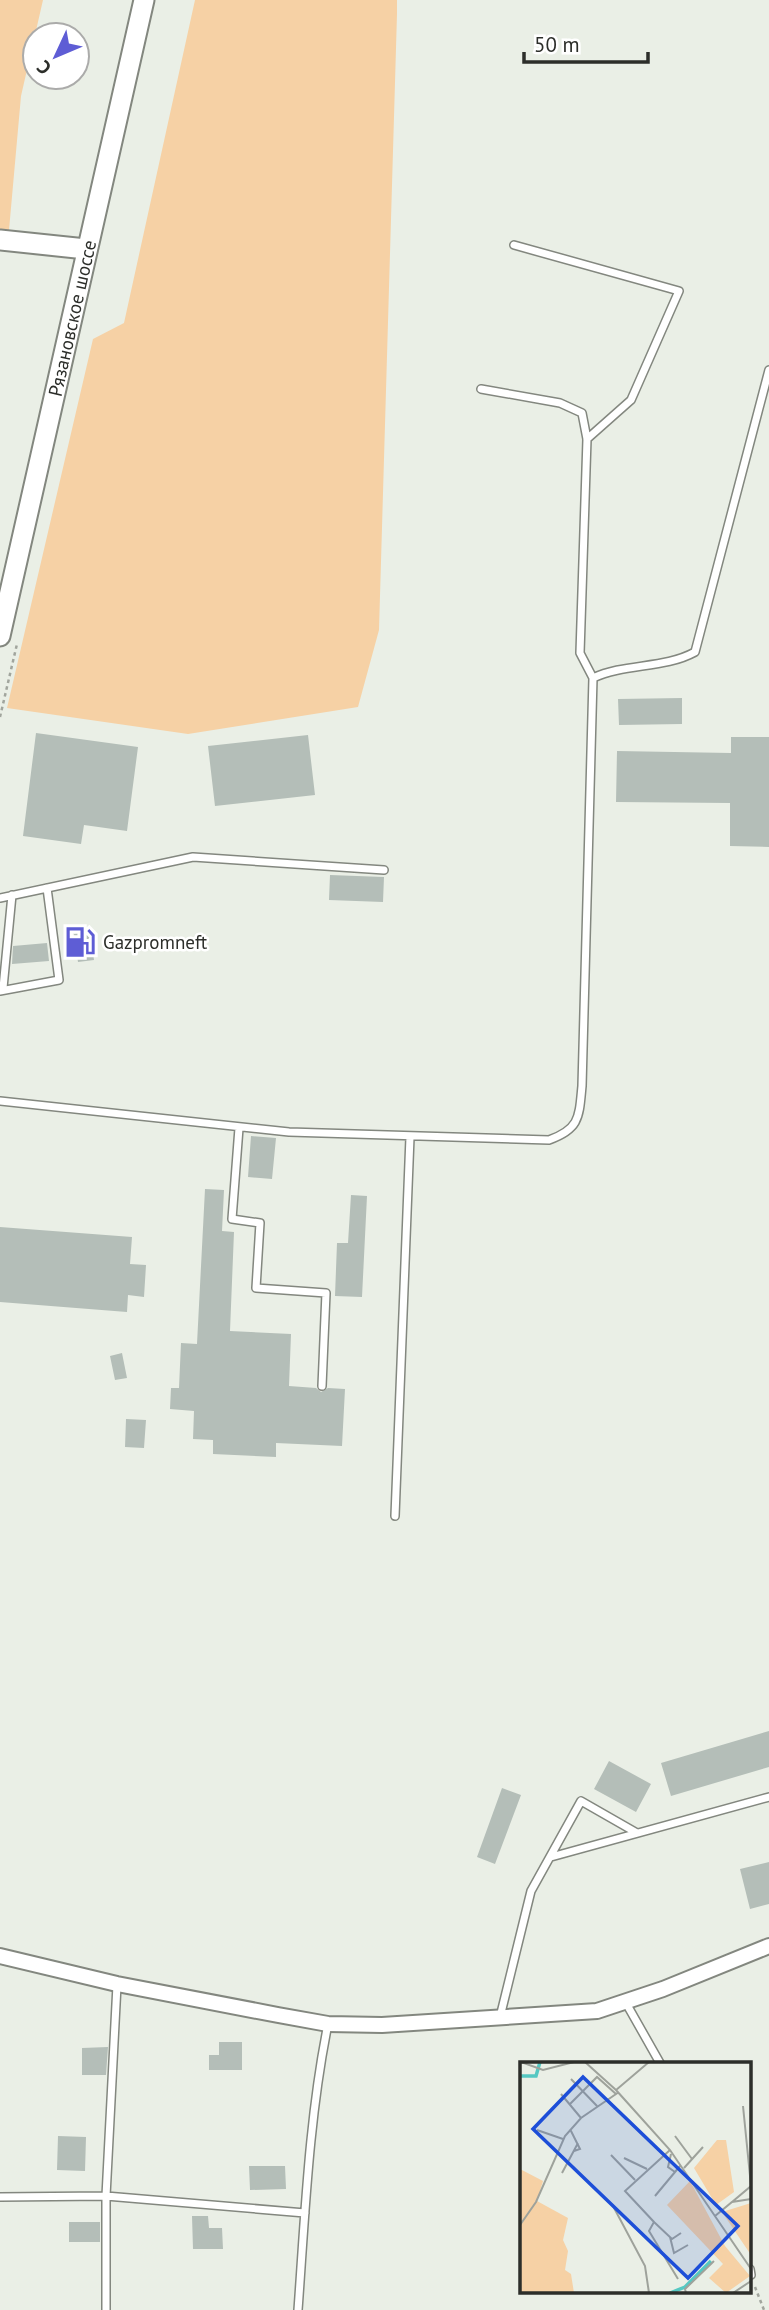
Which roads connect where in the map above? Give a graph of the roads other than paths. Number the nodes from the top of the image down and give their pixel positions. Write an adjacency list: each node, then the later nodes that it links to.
1 (144, 0): 4 (main road, Рязановское шоссе)
2 (0, 240): 4 (main road)
3 (514, 245): 7 (lane)
4 (86, 249): 8 (main road, Рязановское шоссе)
5 (769, 370): 9 (lane)
6 (481, 389): 7 (lane)
7 (587, 439): 9 (lane)
8 (0, 636)
9 (593, 678): 17 (lane)
10 (384, 870): 11 (lane)
11 (47, 888): 12 (lane); 14 (lane)
12 (12, 895): 13 (lane); 14 (lane)
13 (0, 898)
14 (1, 990)
15 (0, 1101): 16 (lane)
16 (239, 1128): 17 (lane); 18 (lane)
17 (410, 1137): 19 (lane)
18 (322, 1386)
19 (395, 1516)
20 (769, 1797): 21 (lane)
21 (637, 1833): 22 (lane); 22 (lane)
22 (551, 1857): 27 (lane)
23 (769, 1946): 26 (street)
24 (0, 1956): 25 (street)
25 (117, 1984): 28 (street); 30 (lane)
26 (626, 2003): 27 (street); 29 (lane)
27 (499, 2018): 28 (street)
28 (328, 2024): 32 (lane)
29 (659, 2062)
30 (106, 2196): 31 (lane); 32 (lane); 33 (lane)
31 (0, 2197)
32 (305, 2213): 34 (lane)
33 (106, 2310)
34 (298, 2310)

